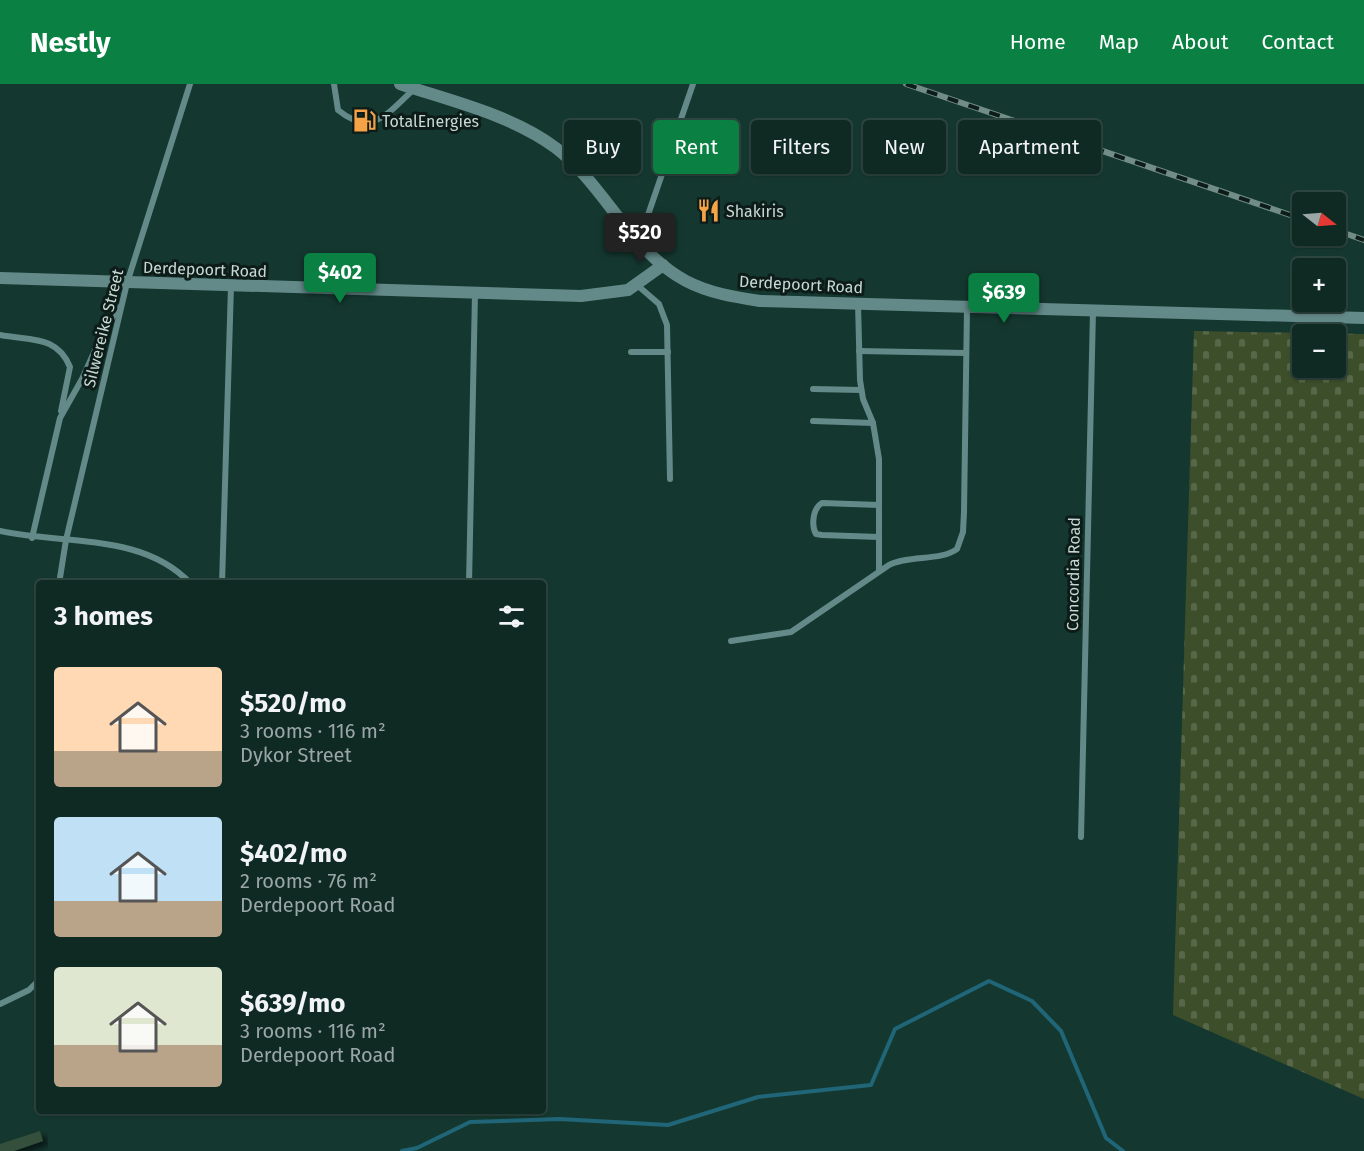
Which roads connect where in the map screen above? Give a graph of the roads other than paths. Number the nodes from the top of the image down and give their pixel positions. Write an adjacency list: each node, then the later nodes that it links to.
1 (190, 84): 9 (lane, Silwereike Street)
2 (334, 84): 5 (lane)
3 (400, 84): 5 (street)
4 (693, 84): 6 (lane)
5 (414, 89): 6 (street)
6 (639, 241): 7 (street)
7 (663, 266): 10 (street, Derdepoort Road); 14 (street, Derdepoort Road)
8 (0, 278): 9 (street, Derdepoort Road)
9 (128, 283): 11 (street, Derdepoort Road); 13 (lane, Silwereike Street)
10 (637, 285): 12 (street, Derdepoort Road); 21 (lane)
11 (231, 286): 12 (street, Derdepoort Road); 37 (lane)
12 (475, 293): 38 (lane)
13 (123, 303): 25 (lane); 33 (lane, Silwereike Street)
14 (858, 304): 15 (street, Derdepoort Road); 19 (lane)
15 (967, 308): 16 (street, Derdepoort Road); 22 (lane)
16 (1093, 311): 17 (street, Derdepoort Road); 40 (lane, Concordia Road)
17 (1364, 318)
18 (0, 335): 25 (lane)
19 (859, 351): 22 (lane); 24 (lane)
20 (631, 352): 21 (lane)
21 (668, 352): 28 (lane)
22 (966, 353): 34 (lane)
23 (813, 390): 24 (lane)
24 (861, 390): 27 (lane)
25 (60, 418): 32 (lane)
26 (813, 421): 27 (lane)
27 (873, 423): 29 (lane)
28 (670, 479)
29 (879, 505): 31 (lane); 31 (lane)
30 (0, 531): 32 (lane)
31 (879, 537): 34 (lane)
32 (32, 538): 33 (lane)
33 (66, 540): 35 (lane, Silwereike Street); 36 (lane)
34 (879, 570): 39 (lane)
35 (60, 580)
36 (187, 580)
37 (222, 580)
38 (469, 580)
39 (731, 641)
40 (1081, 837)
41 (36, 983): 42 (lane)
42 (0, 1004)

